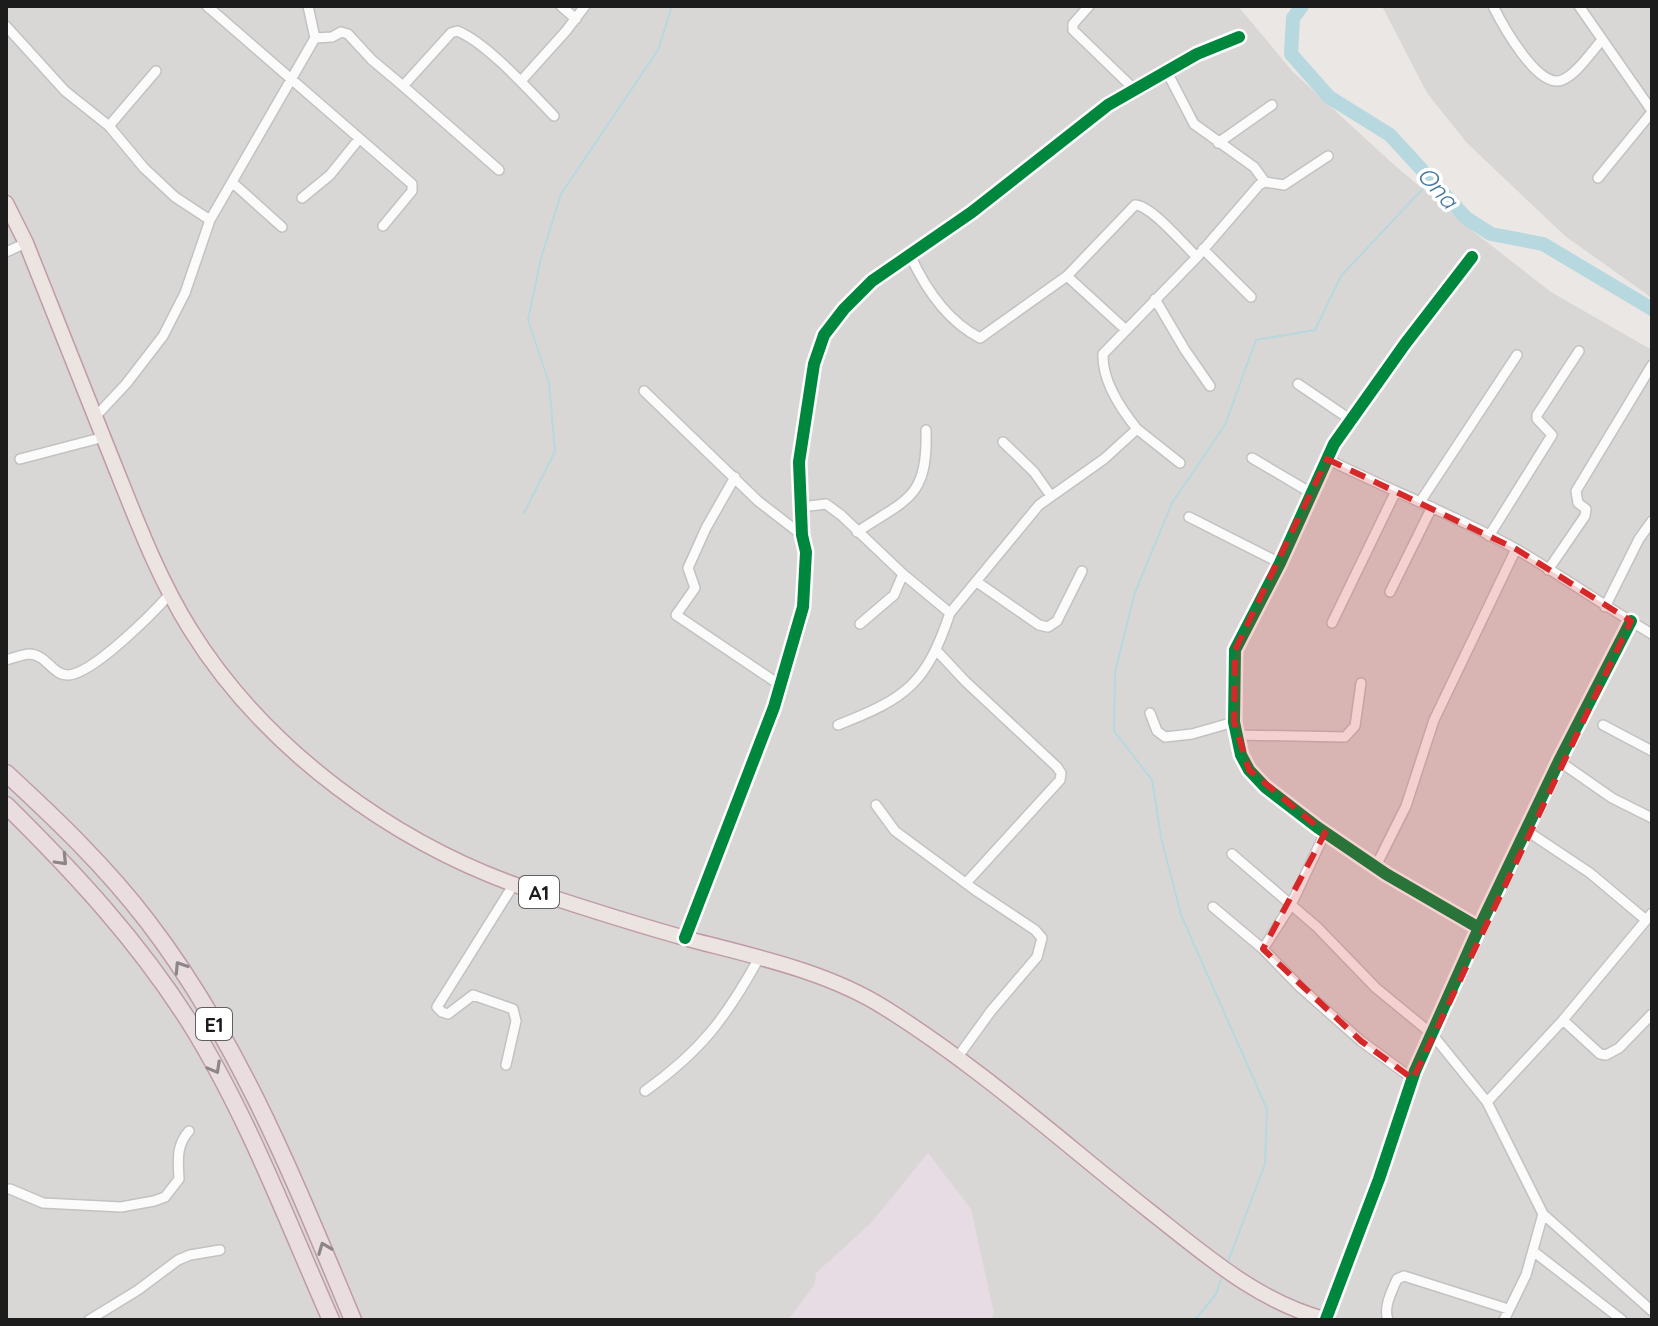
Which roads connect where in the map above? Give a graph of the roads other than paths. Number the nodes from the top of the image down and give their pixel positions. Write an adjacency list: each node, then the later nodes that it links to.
1 (207, 6): 15 (street)
2 (308, 6): 11 (street)
3 (561, 6): 8 (street)
4 (585, 6): 8 (street)
5 (1089, 6): 18 (street)
6 (1493, 6): 12 (street)
7 (1579, 6): 12 (street)
8 (576, 19): 16 (street)
9 (6, 26): 22 (street)
10 (1239, 37): 14 (street)
11 (315, 38): 15 (street); 17 (street)
12 (1602, 40): 20 (street)
13 (156, 71): 22 (street)
14 (1167, 72): 18 (street); 24 (street)
15 (292, 77): 23 (street); 29 (street)
16 (521, 81): 17 (street); 21 (street)
17 (403, 86): 26 (street)
18 (1134, 89): 38 (street)
19 (1272, 105): 24 (street)
20 (1652, 111): 27 (street)
21 (554, 116)
22 (109, 126): 32 (street)
23 (359, 139): 30 (street); 33 (street)
24 (1218, 143): 28 (street)
25 (1328, 156): 28 (street)
26 (499, 170)
27 (1598, 178)
28 (1265, 182): 37 (street)
29 (233, 183): 32 (street); 34 (street)
30 (302, 198)
31 (6, 203): 35 (highway, A1)
32 (210, 220): 50 (street)
33 (383, 226)
34 (282, 227)
35 (26, 243): 36 (street); 50 (highway, A1)
36 (6, 252)
37 (1200, 253): 40 (street); 41 (street); 42 (street)
38 (910, 255): 40 (street); 65 (street)
39 (1472, 257): 51 (street)
40 (1067, 276): 43 (street)
41 (1251, 297)
42 (1155, 299): 43 (street); 48 (street)
43 (1126, 330): 52 (street)
44 (1579, 351): 71 (street)
45 (1517, 355): 64 (street)
46 (1652, 365): 74 (street)
47 (1298, 384): 51 (street)
48 (1210, 386)
49 (644, 391): 60 (street)
50 (95, 417): 54 (highway, A1)
51 (1351, 420): 58 (street)
52 (1137, 429): 59 (street); 63 (street)
53 (926, 430): 69 (street)
54 (104, 437): 57 (street); 79 (highway, A1)
55 (1003, 442): 63 (street)
56 (1252, 458): 62 (street)
57 (20, 459)
58 (1327, 459): 61 (street); 62 (street)
59 (1180, 463)
60 (735, 477): 70 (street); 89 (street)
61 (1395, 493): 64 (street); 83 (street)
62 (1313, 494): 73 (street)
63 (1051, 496): 77 (street)
64 (1420, 502): 66 (street)
65 (801, 507): 69 (street); 70 (street)
66 (1432, 507): 71 (street); 78 (street)
67 (1189, 517): 73 (street)
68 (1652, 522): 80 (street)
69 (857, 532): 76 (street)
70 (802, 535): 89 (street)
71 (1489, 536): 72 (street)
72 (1516, 549): 74 (street); 104 (street)
73 (1280, 563): 91 (street)
74 (1548, 570): 80 (street)
75 (1082, 571): 77 (street)
76 (903, 574): 81 (street); 84 (street)
77 (977, 582): 81 (street)
78 (1390, 592)
79 (170, 594): 87 (street); 106 (highway, A1)
80 (1605, 607): 82 (street)
81 (950, 613): 86 (street)
82 (1631, 621): 85 (street); 96 (street)
83 (1332, 623)
84 (860, 624)
85 (1652, 634)
86 (937, 651): 92 (street); 105 (street)
87 (6, 660)
88 (1361, 683): 94 (street)
89 (780, 685): 111 (street)
90 (1150, 713): 91 (street)
91 (1234, 722): 94 (street)
92 (838, 725)
93 (1603, 725): 95 (street)
94 (1236, 735): 102 (street)
95 (1652, 751)
96 (1559, 761): 100 (street); 101 (street)
97 (6, 773): 131 (highway, E1, one-way to 97)
98 (6, 805): 130 (highway, E1, one-way to 130)
99 (876, 805): 105 (street)
100 (1652, 818)
101 (1527, 831): 109 (street); 110 (street)
102 (1325, 833): 104 (street); 107 (street)
103 (1232, 854): 107 (street)
104 (1376, 866): 110 (street)
105 (966, 883): 117 (street)
106 (514, 884): 111 (highway, A1); 118 (street)
107 (1291, 905): 112 (street); 116 (street)
108 (1213, 907): 112 (street)
109 (1649, 917): 115 (street)
110 (1479, 928): 116 (street)
111 (685, 938): 113 (highway, A1)
112 (1263, 949): 119 (street)
113 (759, 958): 117 (highway, A1); 120 (street)
114 (1652, 1014): 115 (street)
115 (1563, 1020): 121 (street)
116 (1432, 1034): 119 (street); 121 (street)
117 (957, 1058): 132 (highway, A1)
118 (506, 1065)
119 (1413, 1079): 132 (street)
120 (645, 1091)
121 (1487, 1102): 124 (street)
122 (189, 1131): 123 (street)
123 (10, 1189)
124 (1543, 1214): 126 (street); 128 (street)
125 (220, 1250): 129 (street)
126 (1533, 1251): 127 (street); 135 (street)
127 (1508, 1309): 133 (street); 134 (street)
128 (1652, 1311)
129 (89, 1320)
130 (331, 1320)
131 (353, 1320)
132 (1327, 1320)
133 (1388, 1320)
134 (1504, 1320)
135 (1622, 1320)

